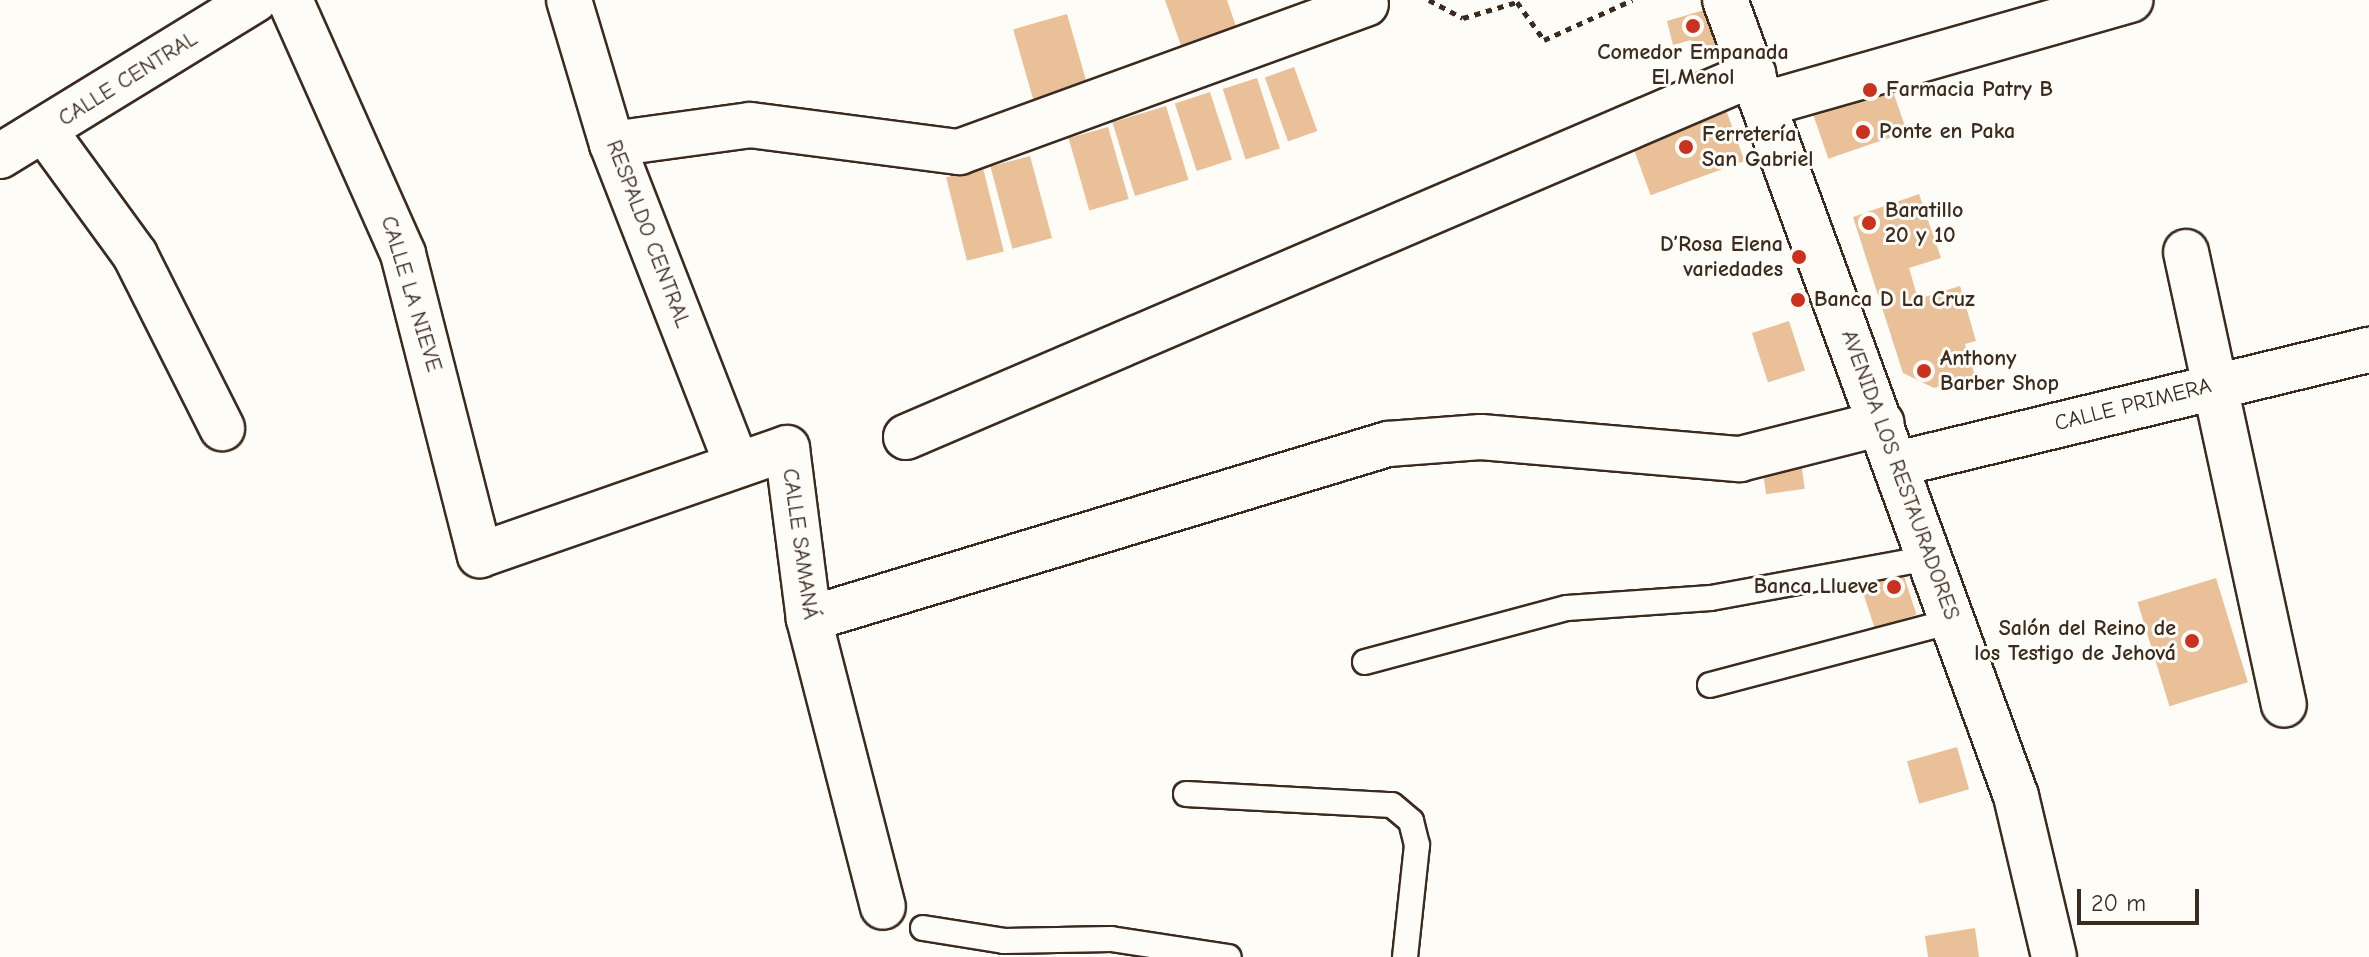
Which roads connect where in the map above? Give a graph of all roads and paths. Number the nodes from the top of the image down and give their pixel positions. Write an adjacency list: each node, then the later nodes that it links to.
1 (255, 0): 10 (street, CALLE CENTRAL)
2 (290, 0): 21 (street, CALLE LA NIEVE)
3 (569, 0): 11 (street, RESPALDO CENTRAL)
4 (1429, 0): 5 (path)
5 (1632, 0)
6 (1725, 0): 9 (street, AVENIDA LOS RESTAURADORES)
7 (2131, 0): 9 (street)
8 (1366, 4): 11 (street)
9 (1759, 89): 16 (street, AVENIDA LOS RESTAURADORES); 18 (street)
10 (44, 130): 12 (street, CALLE CENTRAL); 17 (street)
11 (612, 144): 20 (street, RESPALDO CENTRAL)
12 (0, 156)
13 (2186, 252): 15 (street)
14 (2369, 350): 15 (street, CALLE PRIMERA)
15 (2213, 385): 19 (street, CALLE PRIMERA); 27 (street)
16 (1882, 423): 19 (street, AVENIDA LOS RESTAURADORES); 23 (street)
17 (222, 428)
18 (906, 437)
19 (1897, 464): 22 (street, AVENIDA LOS RESTAURADORES)
20 (737, 465): 21 (street, CALLE SAMANÁ); 23 (street, CALLE SAMANÁ)
21 (480, 555)
22 (1930, 558): 24 (street, AVENIDA LOS RESTAURADORES); 25 (lane)
23 (809, 619): 29 (street, CALLE SAMANÁ)
24 (1952, 621): 26 (lane); 33 (street, AVENIDA LOS RESTAURADORES)
25 (1365, 662)
26 (1710, 685)
27 (2284, 704)
28 (1186, 794): 32 (lane)
29 (883, 907)
30 (923, 928): 31 (lane)
31 (1229, 957)
32 (1405, 957)
33 (2054, 957)

